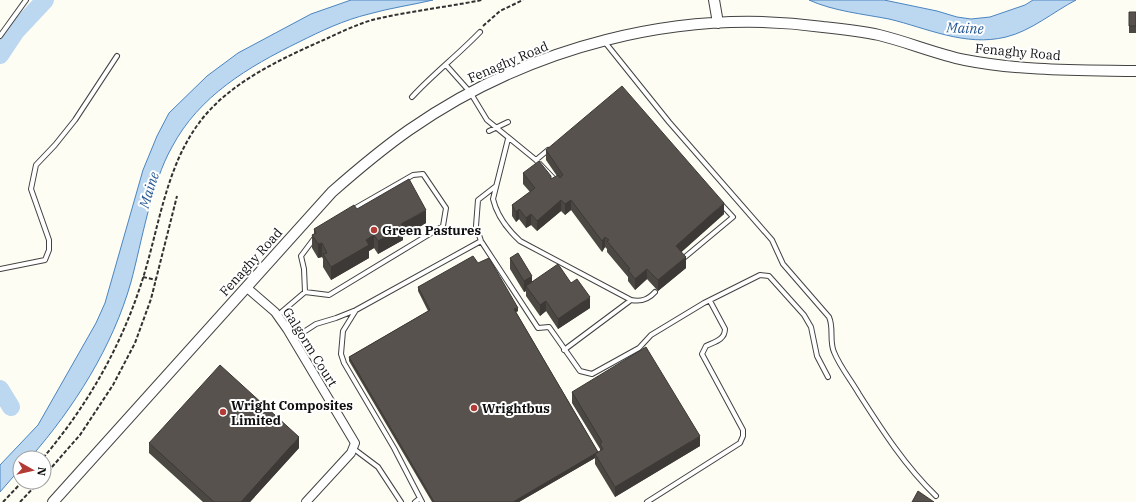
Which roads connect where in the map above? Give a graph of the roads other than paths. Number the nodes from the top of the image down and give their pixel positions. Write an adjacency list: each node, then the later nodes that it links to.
1 (26, 0): 5 (lane)
2 (714, 0): 3 (street)
3 (718, 23): 6 (street, Fenaghy Road); 9 (street, Fenaghy Road)
4 (480, 32): 8 (lane)
5 (0, 36)
6 (604, 41): 10 (street, Fenaghy Road); 37 (lane)
7 (117, 56): 25 (lane)
8 (446, 65): 10 (lane); 11 (lane)
9 (1136, 71)
10 (470, 92): 13 (lane); 26 (street, Fenaghy Road)
11 (412, 97)
12 (508, 122): 13 (lane)
13 (496, 128): 14 (lane); 15 (lane)
14 (489, 131)
15 (508, 139): 17 (lane); 19 (lane)
16 (555, 145): 17 (lane)
17 (536, 160): 18 (lane)
18 (556, 181)
19 (496, 186): 23 (lane); 29 (lane)
20 (718, 200): 24 (lane)
21 (347, 213): 27 (lane)
22 (320, 232): 27 (lane)
23 (481, 241): 31 (lane); 34 (lane)
24 (685, 257)
25 (0, 269)
26 (246, 286): 32 (street, Galgorm Court); 39 (street, Fenaghy Road)
27 (305, 292): 32 (lane)
28 (655, 292): 29 (lane)
29 (631, 300): 34 (lane)
30 (710, 300): 34 (lane); 35 (lane); 43 (lane)
31 (356, 310): 33 (lane); 38 (lane)
32 (277, 316): 33 (street, Galgorm Court)
33 (293, 339): 36 (street, Galgorm Court)
34 (564, 350)
35 (828, 377)
36 (354, 449): 40 (street); 41 (lane)
37 (936, 496)
38 (421, 500): 42 (lane)
39 (53, 502)
40 (306, 502)
41 (401, 502)
42 (414, 502)
43 (647, 502)

